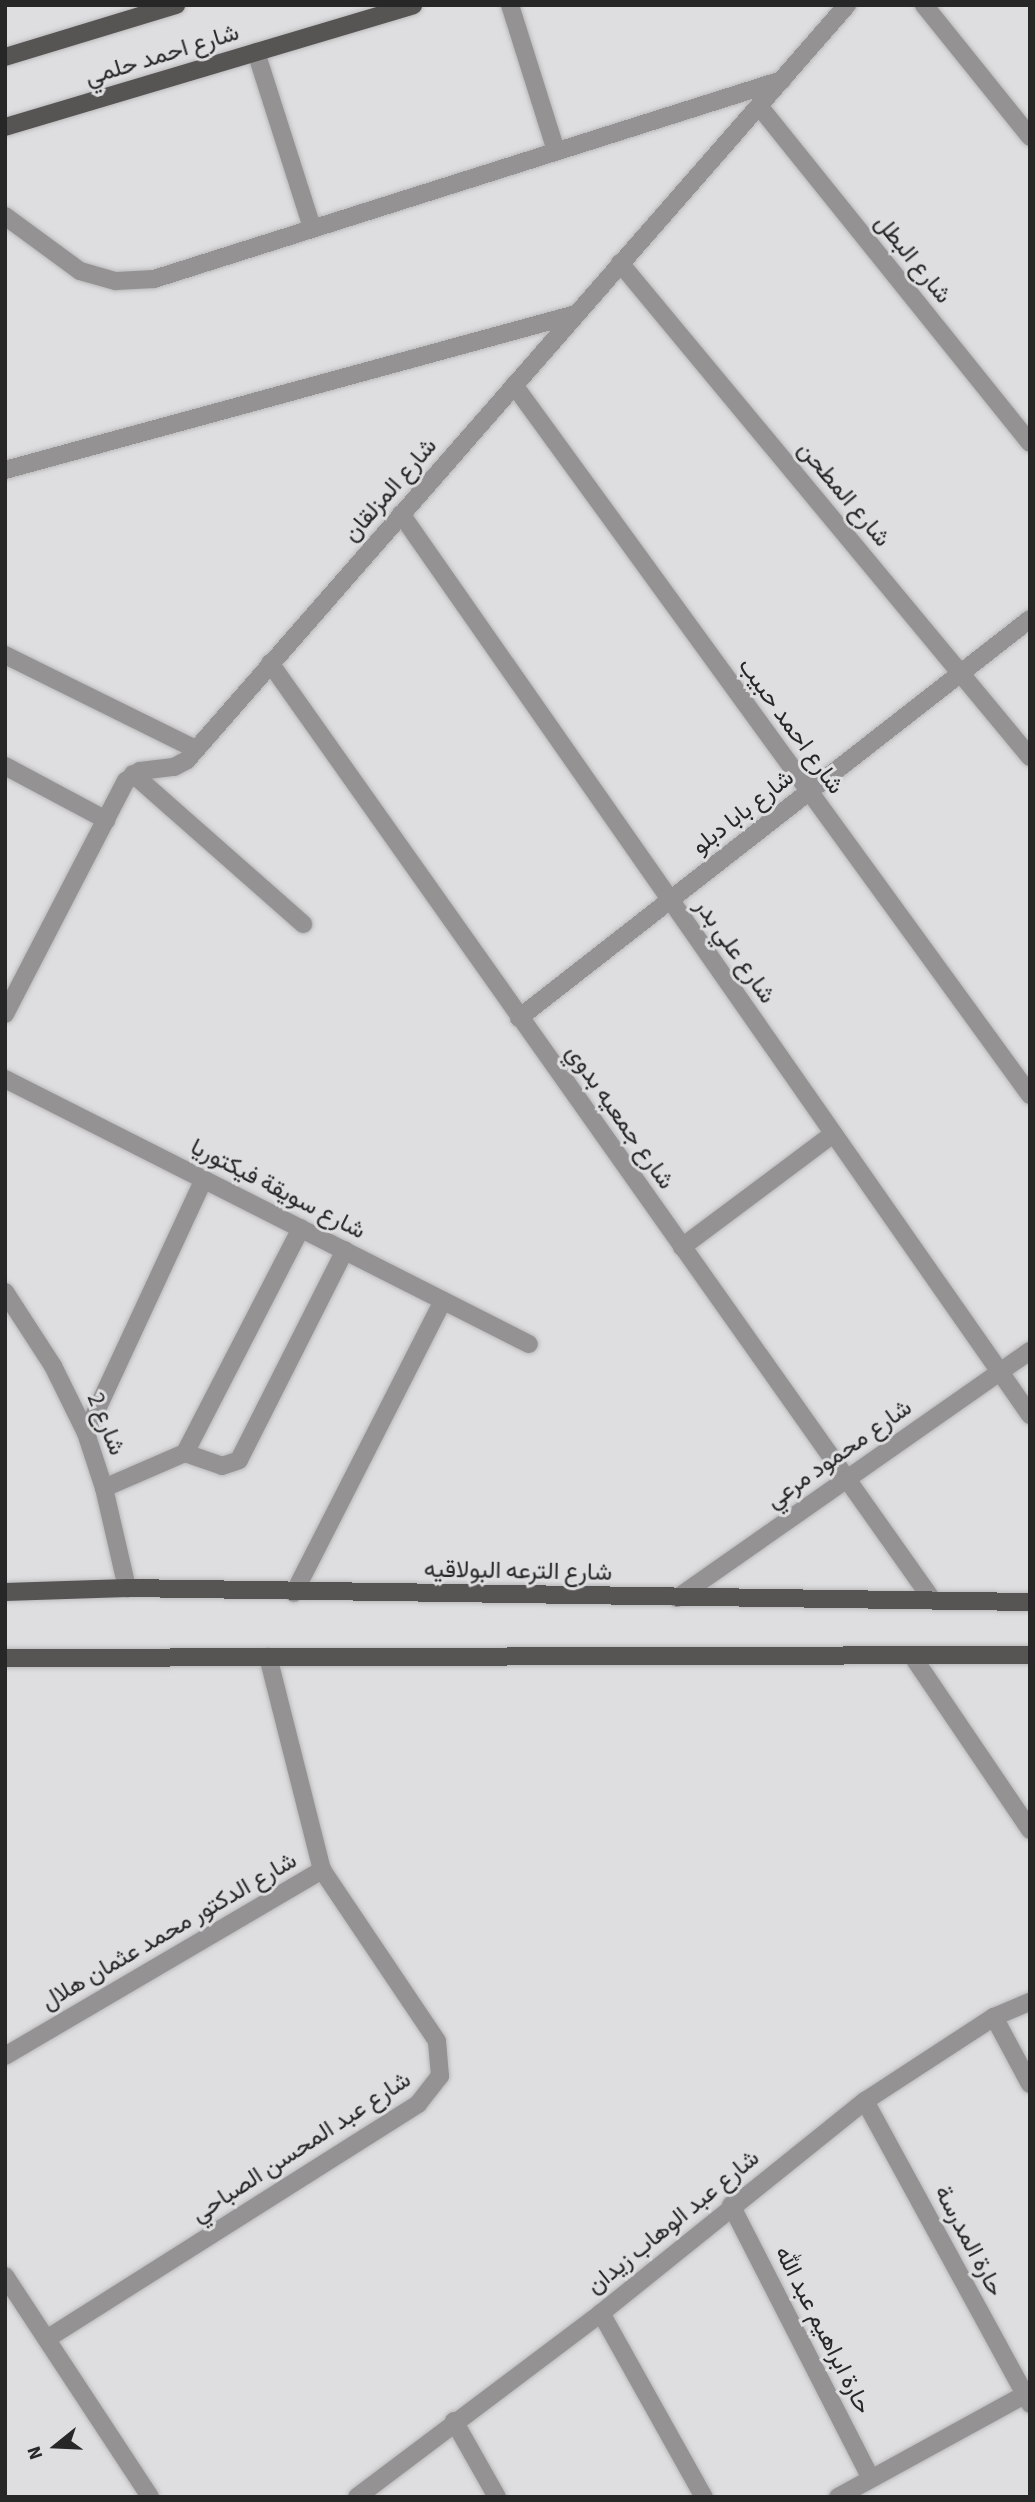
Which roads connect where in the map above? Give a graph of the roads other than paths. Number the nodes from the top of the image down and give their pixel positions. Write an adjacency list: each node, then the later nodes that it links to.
1 (176, 5): 7 (main road, شارع احمد حلمي)
2 (413, 5): 6 (main road, شارع احمد حلمي)
3 (510, 5): 12 (street)
4 (847, 5): 8 (street, شارع المزلقان)
5 (924, 5): 11 (street)
6 (256, 52): 10 (main road, شارع احمد حلمي); 14 (street)
7 (5, 57)
8 (782, 80): 9 (street, شارع المزلقان); 12 (street)
9 (759, 106): 15 (street, شارع المزلقان); 18 (street, شارع البطل)
10 (5, 127)
11 (1030, 137)
12 (556, 151): 14 (street)
13 (5, 216): 14 (street)
14 (312, 228)
15 (620, 263): 16 (street, شارع المزلقان); 24 (street, شارع المطحن)
16 (576, 314): 17 (street, شارع المزلقان); 19 (street)
17 (514, 385): 20 (street, شارع المزلقان); 29 (street, شارع احمد حبيب)
18 (1030, 443)
19 (5, 470)
20 (401, 514): 23 (street, شارع المزلقان); 31 (street, شارع علي بدر)
21 (1030, 619): 24 (street, شارع بابا دبلو)
22 (5, 655): 25 (street)
23 (270, 663): 25 (street, شارع المزلقان); 34 (street, شارع جمعيه بدوي)
24 (961, 673): 26 (street, شارع المطحن); 29 (street, شارع بابا دبلو)
25 (195, 749): 28 (street, شارع المزلقان)
26 (1030, 757)
27 (7, 771): 30 (street)
28 (133, 774): 30 (street); 32 (street)
29 (808, 793): 31 (street, شارع بابا دبلو); 36 (street, شارع احمد حبيب)
30 (106, 820): 33 (street)
31 (670, 901): 34 (street, شارع بابا دبلو); 37 (street, شارع علي بدر)
32 (303, 924)
33 (5, 1014)
34 (519, 1018): 40 (street, شارع جمعيه بدوي)
35 (5, 1079): 38 (street, شارع سويقة فيكتوريا)
36 (1030, 1095)
37 (833, 1134): 40 (street); 46 (street, شارع علي بدر)
38 (204, 1179): 39 (street, شارع سويقة فيكتوريا); 48 (street)
39 (301, 1228): 41 (street, شارع سويقة فيكتوريا); 49 (street)
40 (682, 1247): 50 (street, شارع جمعيه بدوي)
41 (345, 1250): 43 (street, شارع سويقة فيكتوريا); 49 (street)
42 (5, 1292): 48 (street, شارع 2)
43 (443, 1301): 44 (street, شارع سويقة فيكتوريا); 54 (street)
44 (529, 1344)
45 (1030, 1351): 46 (street, شارع محمود مرعي)
46 (999, 1372): 47 (street, شارع علي بدر); 50 (street, شارع محمود مرعي)
47 (1030, 1415)
48 (86, 1433): 51 (street, شارع 2)
49 (185, 1453): 51 (street)
50 (847, 1479): 55 (street, شارع محمود مرعي); 56 (street, شارع جمعيه بدوي)
51 (104, 1488): 52 (street, شارع 2)
52 (127, 1588): 53 (main road, شارع الترعه البولاقيه); 54 (main road, شارع الترعه البولاقيه)
53 (5, 1592)
54 (294, 1593): 55 (main road, شارع الترعه البولاقيه)
55 (677, 1598): 56 (main road, شارع الترعه البولاقيه)
56 (932, 1598): 57 (main road, شارع الترعه البولاقيه)
57 (1030, 1602)
58 (1030, 1655): 60 (main road)
59 (268, 1657): 60 (main road); 61 (main road); 63 (street, شارع عبد المحسن الصباحي)
60 (913, 1657): 62 (street)
61 (5, 1658)
62 (1030, 1830)
63 (322, 1870): 66 (street, شارع الدكتور محمد عثمان هلال); 72 (street, شارع عبد المحسن الصباحي)
64 (1030, 2002): 65 (street, شارع عبد الوهاب زيدان)
65 (994, 2017): 67 (street); 68 (street, شارع عبد الوهاب زيدان)
66 (5, 2056)
67 (1030, 2084)
68 (865, 2101): 69 (street, شارع عبد الوهاب زيدان); 73 (street, حارة المدرسة)
69 (731, 2205): 71 (street, شارع عبد الوهاب زيدان); 75 (street, حارة ابراهيم عبد الله)
70 (5, 2276): 72 (street)
71 (601, 2313): 74 (street, شارع عبد الوهاب زيدان); 79 (street)
72 (48, 2338): 76 (street)
73 (1028, 2397): 75 (street)
74 (454, 2421): 77 (street, شارع عبد الوهاب زيدان); 78 (street)
75 (871, 2478): 80 (street)
76 (150, 2497)
77 (357, 2497)
78 (497, 2497)
79 (704, 2497)
80 (838, 2497)

